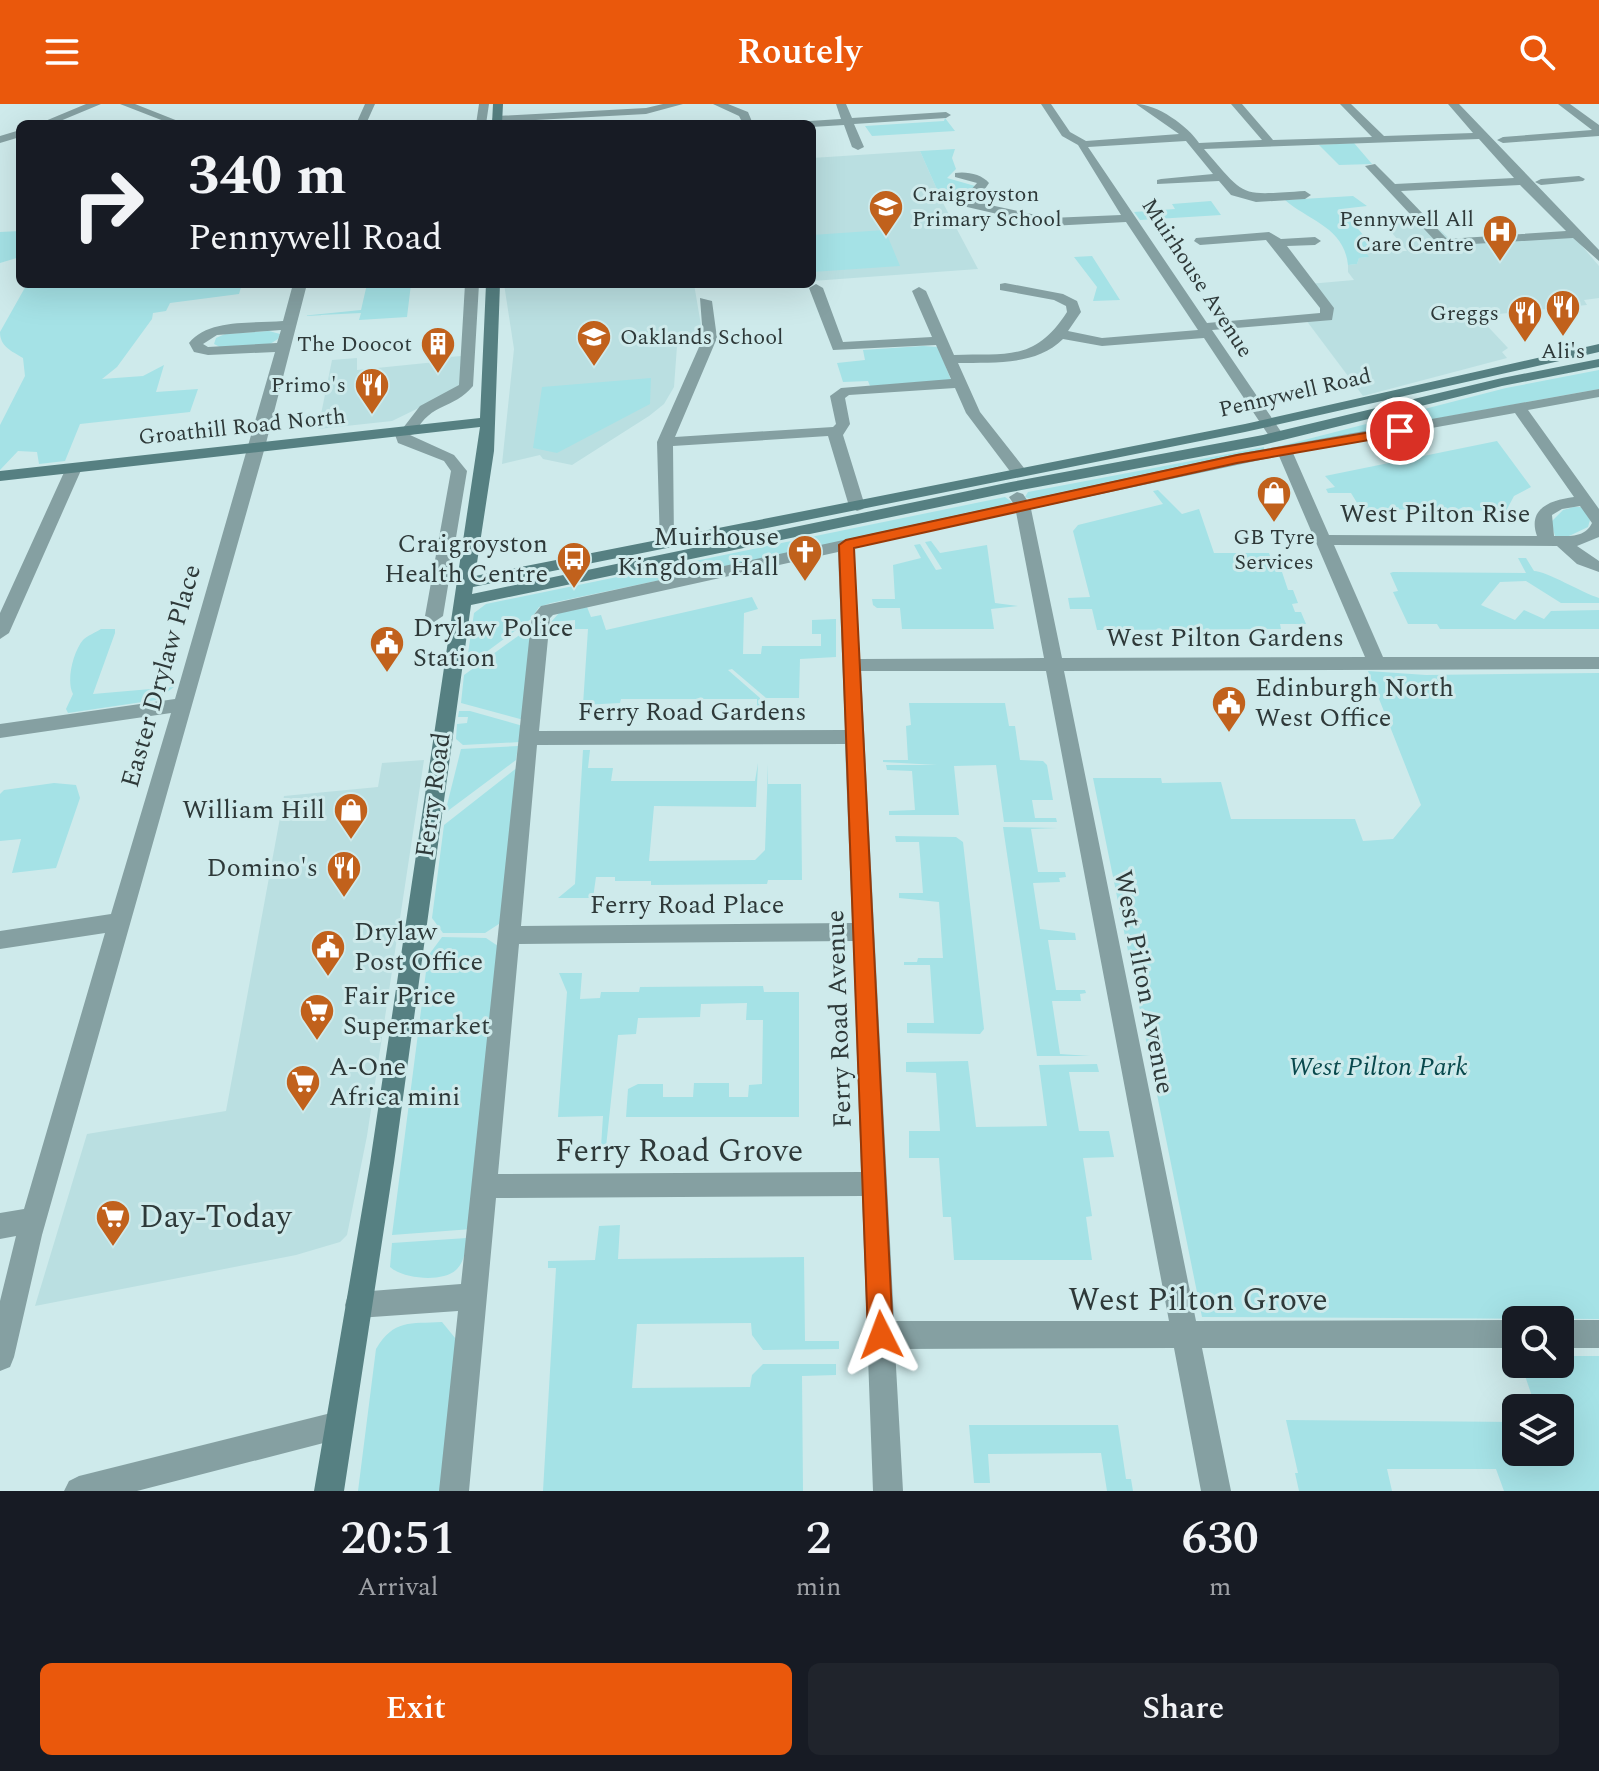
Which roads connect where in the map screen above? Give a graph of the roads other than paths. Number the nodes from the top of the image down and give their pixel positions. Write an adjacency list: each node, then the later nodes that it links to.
1 (96, 104): 16 (street)
2 (125, 104): 17 (street)
3 (678, 104): 14 (street)
4 (718, 104): 20 (street)
5 (841, 104): 21 (street)
6 (1046, 104): 28 (street, Muirhouse Avenue)
7 (1141, 104): 26 (street)
8 (1236, 104): 27 (street)
9 (1345, 104): 25 (street)
10 (1453, 104): 24 (street)
11 (1469, 104): 29 (street)
12 (1563, 104): 23 (street)
13 (565, 110): 14 (street); 18 (street)
14 (646, 111): 19 (street)
15 (946, 113): 21 (street)
16 (54, 120)
17 (170, 120)
18 (508, 120)
19 (647, 120)
20 (746, 120)
21 (848, 122): 22 (street); 30 (street)
22 (816, 124)
23 (1599, 131): 29 (street)
24 (1483, 136): 25 (street); 29 (street)
25 (1383, 141): 27 (street)
26 (1194, 142): 27 (street); 28 (street); 34 (street)
27 (1269, 142)
28 (1084, 144): 40 (street, Muirhouse Avenue)
29 (1500, 146): 35 (street); 37 (street)
30 (858, 147)
31 (1561, 165): 37 (street)
32 (1371, 166): 38 (street)
33 (959, 175): 40 (street)
34 (1222, 177): 36 (street); 39 (street)
35 (1523, 181): 38 (street); 41 (street)
36 (1161, 182)
37 (1541, 182): 42 (street)
38 (1392, 188): 41 (street)
39 (1305, 195)
40 (1130, 218): 55 (street, Muirhouse Avenue)
41 (1577, 234): 46 (street)
42 (1599, 238)
43 (1200, 241): 45 (street)
44 (1315, 241): 45 (street)
45 (1278, 243): 55 (street)
46 (1599, 257)
47 (1005, 287): 56 (street)
48 (299, 288): 54 (street, Easter Drylaw Place)
49 (472, 288): 67 (street)
50 (493, 288): 65 (street, Ferry Road)
51 (816, 288): 57 (street)
52 (919, 291): 57 (street)
53 (705, 301): 69 (street)
54 (289, 325): 58 (street, Easter Drylaw Place); 58 (street)
55 (1204, 331): 56 (street); 66 (street, Muirhouse Avenue)
56 (1060, 334): 60 (street)
57 (942, 340): 60 (street)
58 (283, 347): 70 (street, Easter Drylaw Place)
59 (1599, 348): 66 (street, Pennywell Road)
60 (951, 359): 62 (street)
61 (1599, 363): 66 (street, Pennywell Road)
62 (961, 383): 68 (street); 74 (street)
63 (1599, 393): 64 (street, Pennywell Road)
64 (1520, 409): 71 (street, Pennywell Road); 76 (street)
65 (488, 422): 67 (street, Groathill Road North); 82 (street, Ferry Road)
66 (1271, 430): 74 (street, Pennywell Road)
67 (405, 431): 70 (street, Groathill Road North); 83 (street)
68 (837, 431): 69 (street); 75 (street)
69 (665, 442): 79 (street)
70 (257, 447): 72 (street, Groathill Road North); 89 (street, Easter Drylaw Place)
71 (1285, 452): 74 (street, Pennywell Road); 77 (street)
72 (74, 468): 73 (street, Groathill Road North); 84 (street)
73 (0, 476)
74 (1013, 485): 75 (street, Pennywell Road); 80 (street, Pennywell Road); 82 (street, Pennywell Road); 88 (street, West Pilton Avenue)
75 (857, 506): 79 (street, Pennywell Road)
76 (1595, 513): 78 (street, West Pilton Rise); 78 (street, West Pilton Rise)
77 (1322, 540): 78 (street, West Pilton Rise); 86 (street)
78 (1555, 541): 81 (street, West Pilton Rise)
79 (666, 542): 82 (street, Pennywell Road)
80 (846, 545): 87 (street, Ferry Road Avenue); 92 (street, Pennywell Road)
81 (1599, 567)
82 (465, 592): 102 (street, Ferry Road)
83 (434, 616)
84 (0, 633)
85 (1599, 663): 86 (street, West Pilton Gardens)
86 (1377, 664): 88 (street, West Pilton Gardens)
87 (851, 665): 88 (street, West Pilton Gardens); 91 (street, Ferry Road Avenue)
88 (1056, 665): 103 (street, West Pilton Avenue)
89 (181, 705): 90 (street); 93 (street, Easter Drylaw Place)
90 (0, 731)
91 (854, 737): 92 (street, Ferry Road Gardens); 94 (street, Ferry Road Avenue)
92 (529, 738): 95 (street)
93 (119, 922): 96 (street); 99 (street, Easter Drylaw Place)
94 (863, 932): 95 (street, Ferry Road Place); 97 (street, Ferry Road Avenue)
95 (510, 935): 98 (street)
96 (0, 940)
97 (873, 1184): 98 (street, Ferry Road Grove); 107 (street, Ferry Road Avenue)
98 (485, 1186): 101 (street)
99 (34, 1220): 100 (street); 108 (street, Easter Drylaw Place)
100 (0, 1226)
101 (473, 1296): 102 (street); 112 (street)
102 (358, 1305): 109 (street, Ferry Road)
103 (1185, 1334): 104 (street, West Pilton Grove); 107 (street, West Pilton Grove); 114 (street, West Pilton Avenue)
104 (1502, 1334)
105 (1574, 1334): 106 (street)
106 (1599, 1334)
107 (881, 1335): 113 (street, Ferry Road Avenue)
108 (0, 1357)
109 (339, 1425): 110 (street); 111 (street, Ferry Road)
110 (79, 1491)
111 (329, 1491)
112 (454, 1491)
113 (888, 1491)
114 (1216, 1491)

